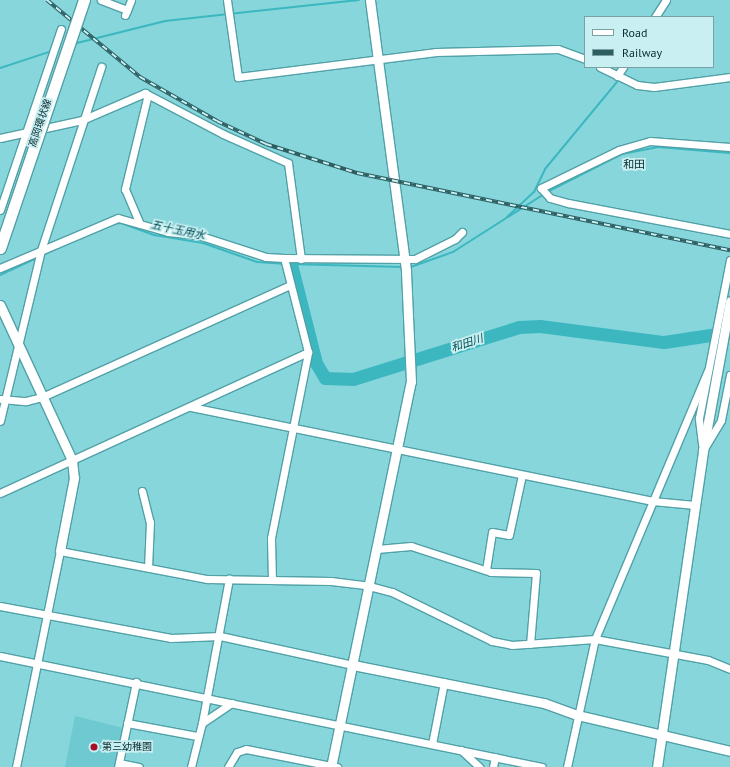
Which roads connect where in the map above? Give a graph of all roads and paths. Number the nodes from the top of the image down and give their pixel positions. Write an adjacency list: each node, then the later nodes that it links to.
1 (79, 0): 24 (main road, 高岡環状線)
2 (84, 0): 27 (main road, 高岡環状線, bridge)
3 (102, 0): 4 (street)
4 (130, 0)
5 (666, 0): 8 (street)
6 (371, 2): 10 (street)
7 (228, 4): 10 (street)
8 (656, 16)
9 (61, 29): 19 (street)
10 (377, 58): 11 (street); 32 (street)
11 (584, 59)
12 (101, 67): 18 (street)
13 (602, 68): 15 (street)
14 (622, 68): 15 (street)
15 (617, 76): 16 (street)
16 (730, 77)
17 (145, 93): 18 (street); 23 (street); 29 (street)
18 (82, 120): 19 (street); 28 (street)
19 (24, 133): 20 (street); 22 (street)
20 (0, 138)
21 (730, 147): 26 (street)
22 (0, 210)
23 (140, 224): 28 (street); 30 (street)
24 (0, 232)
25 (462, 232): 32 (street)
26 (730, 234)
27 (0, 248)
28 (41, 250): 33 (street); 37 (street)
29 (301, 259): 30 (street); 32 (street)
30 (285, 260): 34 (street)
31 (730, 260): 39 (street)
32 (405, 264): 46 (street)
33 (0, 268)
34 (290, 285): 38 (street); 41 (street)
35 (730, 301): 47 (street)
36 (0, 306): 37 (street)
37 (16, 342): 41 (street); 42 (street)
38 (308, 352): 43 (street); 45 (street)
39 (707, 372): 47 (street); 52 (street)
40 (730, 375): 47 (street)
41 (42, 397): 42 (street); 48 (street)
42 (2, 400): 44 (street)
43 (191, 407): 45 (street); 48 (street)
44 (0, 420)
45 (291, 426): 46 (street); 59 (street)
46 (398, 449): 49 (street); 54 (street)
47 (703, 450): 53 (street)
48 (72, 460): 51 (street); 55 (street)
49 (522, 475): 52 (street); 57 (street)
50 (142, 491): 56 (street)
51 (0, 493)
52 (652, 501): 53 (street); 64 (street)
53 (695, 504): 66 (street)
54 (377, 548): 57 (street); 60 (street)
55 (60, 551): 56 (street); 62 (street)
56 (148, 568): 58 (street)
57 (486, 570): 65 (street)
58 (229, 579): 59 (street); 63 (street)
59 (272, 580): 60 (street)
60 (369, 586): 65 (street); 68 (street)
61 (0, 606): 62 (street)
62 (48, 614): 63 (street); 69 (street)
63 (220, 636): 68 (street); 73 (street)
64 (595, 638): 65 (street); 66 (street); 75 (street)
65 (530, 644)
66 (674, 655): 70 (street); 79 (street)
67 (0, 656): 69 (street)
68 (353, 664): 72 (street); 78 (street)
69 (37, 665): 71 (street); 86 (street)
70 (730, 669)
71 (136, 682): 73 (street); 76 (street)
72 (444, 682): 75 (street); 81 (street)
73 (207, 698): 74 (street); 77 (street)
74 (232, 703): 77 (street); 78 (street)
75 (577, 715): 79 (street); 94 (street)
76 (127, 723): 80 (street); 85 (street)
77 (202, 723): 80 (street)
78 (341, 725): 81 (street); 90 (street)
79 (663, 733): 83 (street); 95 (street)
80 (197, 736): 88 (street)
81 (432, 744): 82 (street)
82 (459, 749): 84 (street); 91 (street)
83 (730, 751)
84 (495, 757): 92 (street); 93 (street)
85 (118, 765): 87 (street)
86 (16, 767)
87 (139, 767)
88 (191, 767)
89 (228, 767): 90 (street)
90 (333, 767)
91 (479, 767)
92 (493, 767)
93 (542, 767)
94 (566, 767)
95 (657, 767)

